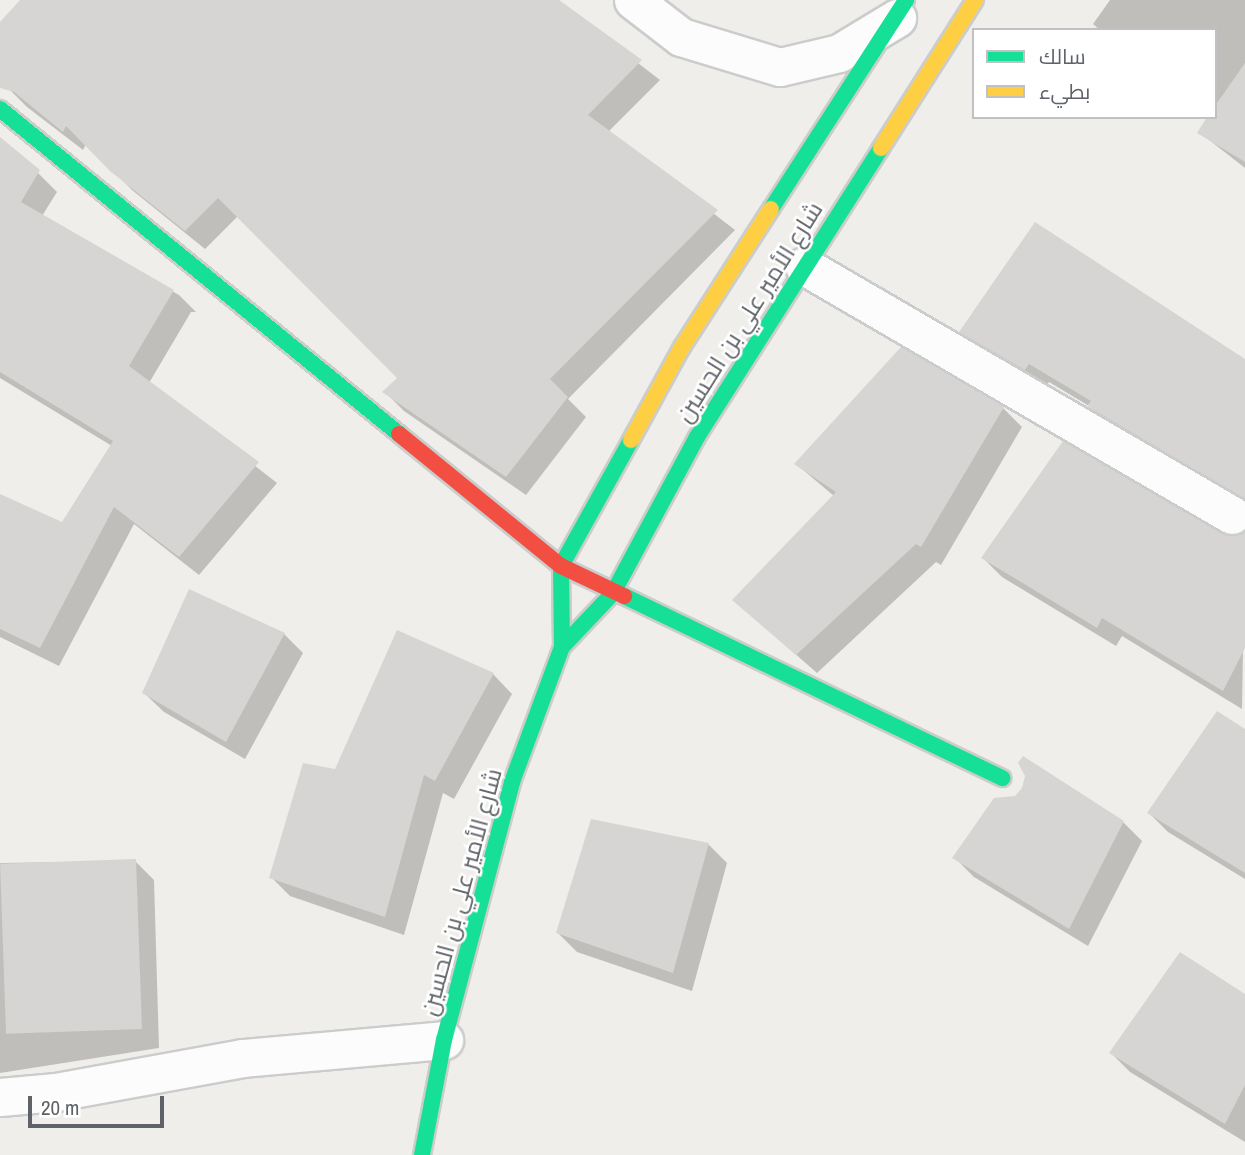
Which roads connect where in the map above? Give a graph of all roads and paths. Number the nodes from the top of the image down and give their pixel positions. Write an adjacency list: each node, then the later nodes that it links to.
1 (633, 0): 3 (street)
2 (975, 0): 5 (street, شارع الأمير علي بن الحسين)
3 (902, 8): 7 (street, شارع الأمير علي بن الحسين)
4 (0, 109): 7 (street)
5 (804, 266): 6 (street); 8 (street, شارع الأمير علي بن الحسين)
6 (1232, 515)
7 (561, 566): 8 (street); 9 (street, شارع الأمير علي بن الحسين)
8 (613, 593): 9 (street, شارع الأمير علي بن الحسين); 10 (street)
9 (562, 647): 11 (street, شارع الأمير علي بن الحسين)
10 (1003, 778)
11 (444, 1040): 12 (street); 13 (street, شارع الأمير علي بن الحسين)
12 (0, 1097)
13 (422, 1155)

